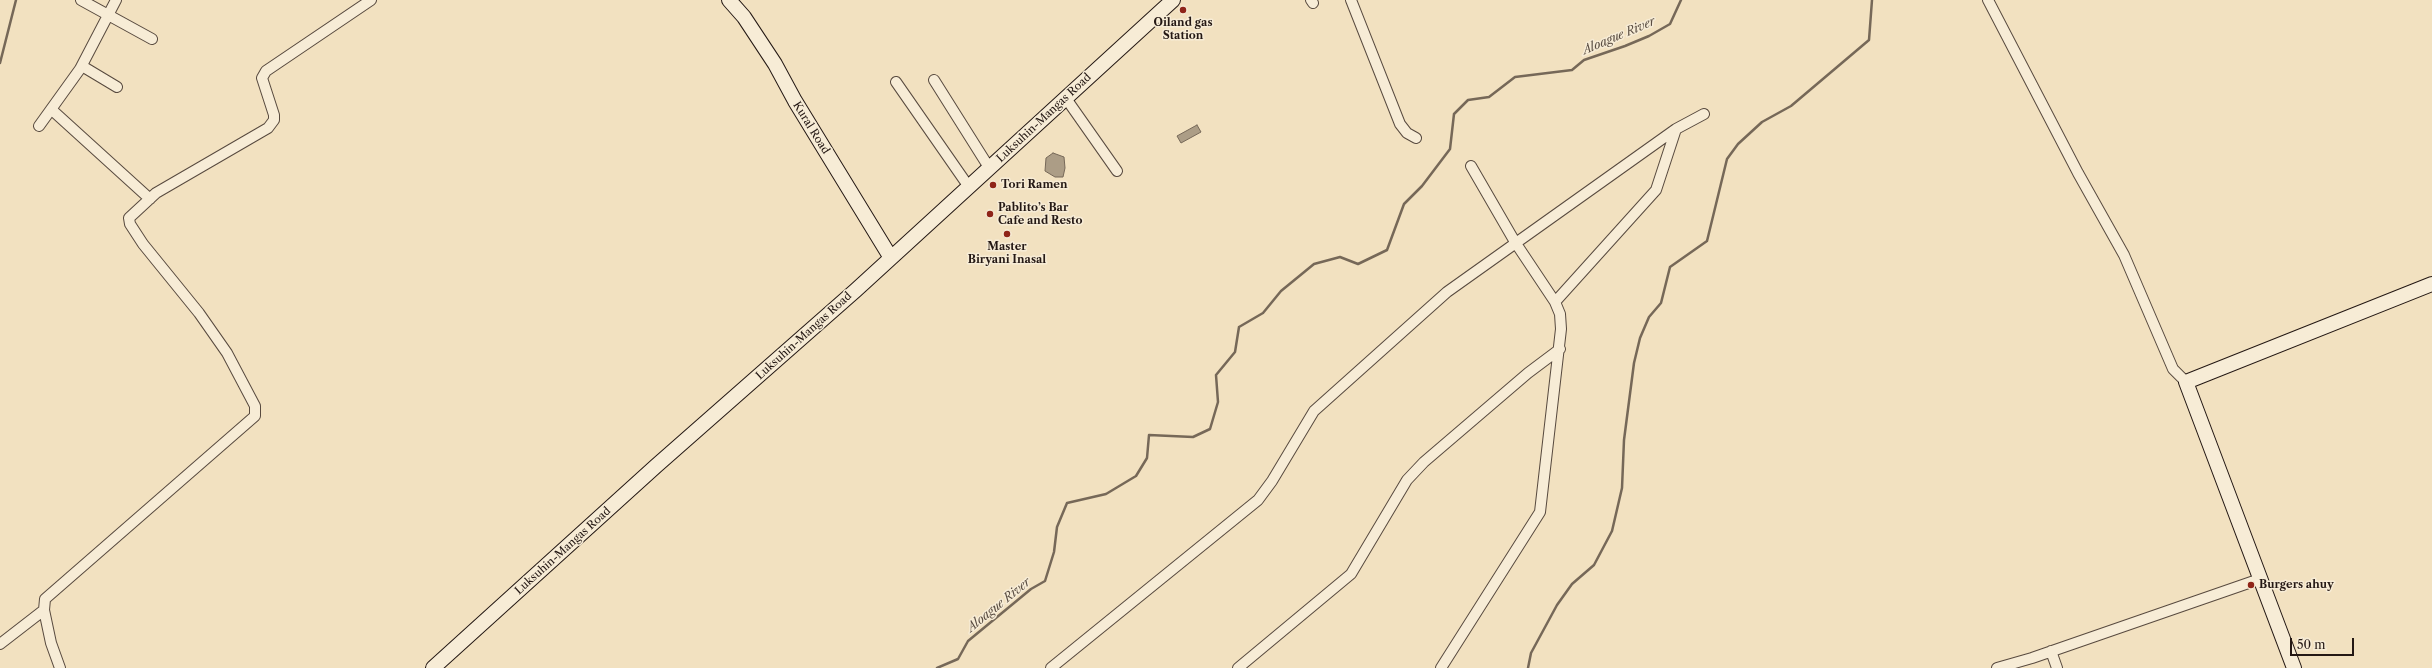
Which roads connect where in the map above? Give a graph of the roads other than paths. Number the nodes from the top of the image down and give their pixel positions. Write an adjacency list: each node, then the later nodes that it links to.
1 (81, 0): 8 (street)
2 (116, 0): 8 (street)
3 (371, 0): 24 (street)
4 (729, 0): 26 (main road, Kural Road)
5 (1173, 0): 14 (main road, Luksuhin-Mangas Road)
6 (1351, 0): 19 (street)
7 (1988, 0): 30 (street)
8 (108, 15): 9 (street); 10 (street)
9 (152, 39)
10 (82, 66): 13 (street); 15 (street)
11 (934, 80): 21 (street)
12 (896, 82): 23 (street)
13 (117, 87)
14 (1065, 97): 21 (main road, Luksuhin-Mangas Road); 22 (street)
15 (52, 110): 17 (street); 24 (street)
16 (1704, 114): 18 (street)
17 (39, 126)
18 (1676, 129): 25 (street); 28 (street)
19 (1416, 138)
20 (1471, 166): 25 (street)
21 (990, 169): 23 (main road, Luksuhin-Mangas Road)
22 (1117, 171)
23 (969, 187): 26 (main road, Luksuhin-Mangas Road)
24 (150, 198): 32 (street)
25 (1515, 242): 28 (street); 37 (street)
26 (891, 258): 36 (main road, Luksuhin-Mangas Road)
27 (2432, 284): 30 (main road)
28 (1555, 302): 29 (street)
29 (1560, 349): 38 (street); 39 (street)
30 (2186, 382): 31 (main road)
31 (2260, 579): 34 (street); 42 (main road)
32 (44, 610): 33 (street); 35 (street)
33 (0, 644)
34 (2051, 651): 40 (street); 41 (street)
35 (60, 668)
36 (433, 668)
37 (1051, 668)
38 (1238, 668)
39 (1441, 668)
40 (1997, 668)
41 (2057, 668)
42 (2294, 668)

